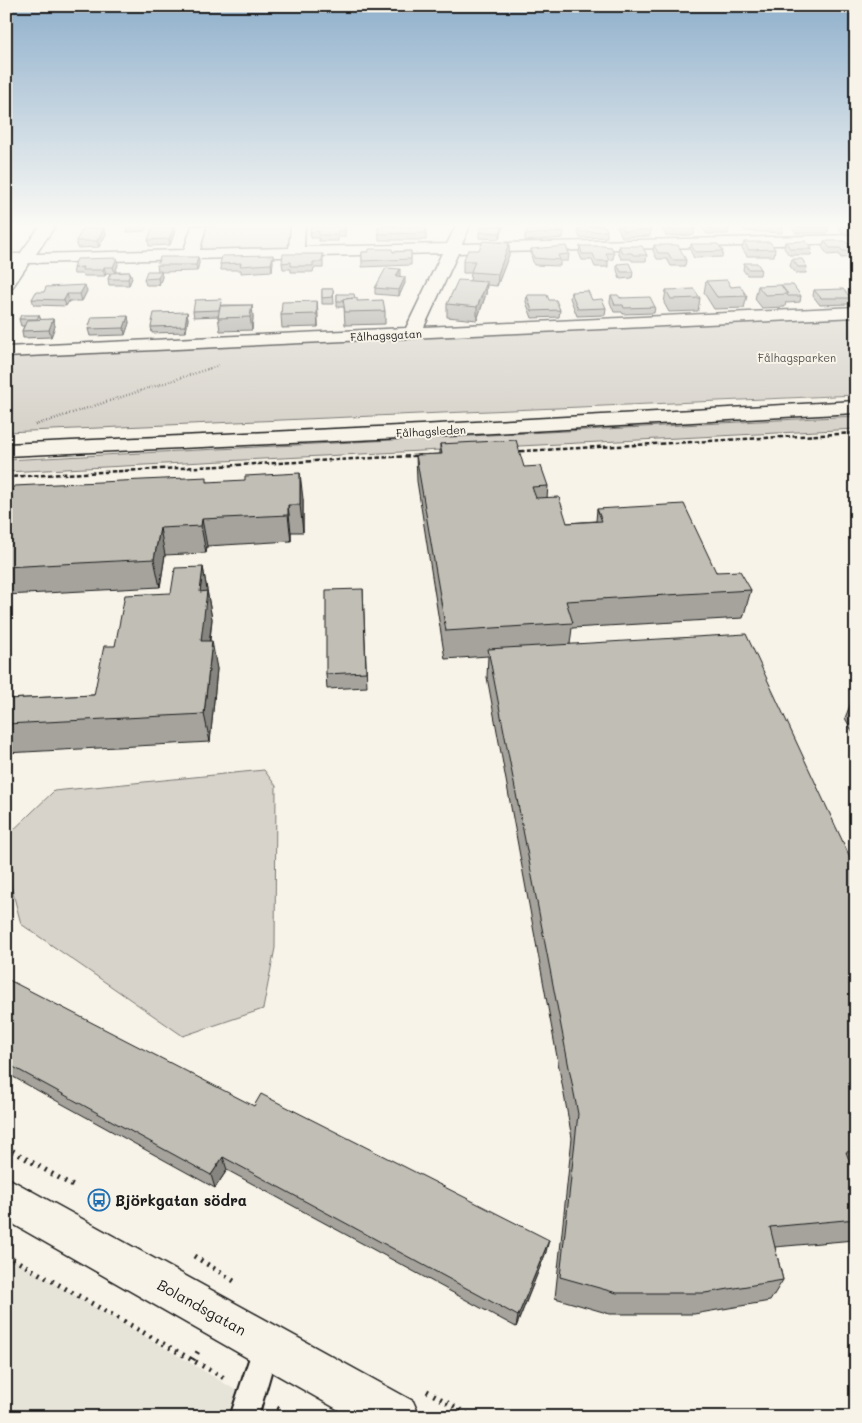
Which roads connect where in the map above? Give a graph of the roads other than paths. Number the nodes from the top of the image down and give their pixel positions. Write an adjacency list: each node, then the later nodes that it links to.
1 (432, 292): 3 (street)
2 (856, 312): 3 (street, Fålhagsgatan)
3 (412, 334): 4 (street, Fålhagsgatan)
4 (6, 352)
5 (856, 407): 6 (street, Fålhagsleden)
6 (6, 450)
7 (6, 1196): 8 (street, Bolandsgatan)
8 (266, 1343): 9 (lane); 10 (street, Bolandsgatan)
9 (248, 1405)
10 (397, 1417)

